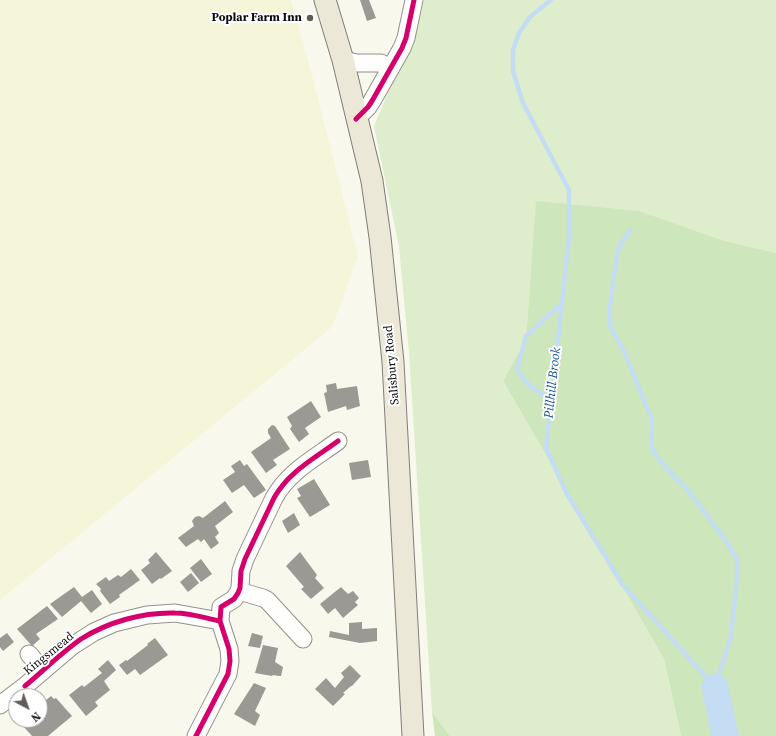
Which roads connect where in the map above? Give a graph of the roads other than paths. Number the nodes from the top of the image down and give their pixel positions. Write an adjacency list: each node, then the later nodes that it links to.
1 (325, 0): 3 (main road, Salisbury Road)
2 (414, 0): 4 (street)
3 (343, 60): 4 (street); 5 (main road, Salisbury Road)
4 (390, 68): 5 (street)
5 (356, 119): 14 (main road, Salisbury Road)
6 (338, 441): 7 (street)
7 (239, 591): 8 (street); 9 (street)
8 (220, 621): 11 (street, Kingsmead); 13 (street)
9 (303, 639)
10 (29, 654): 11 (street, Kingsmead)
11 (43, 671): 12 (street, Kingsmead)
12 (0, 705)
13 (196, 736)
14 (413, 736)

